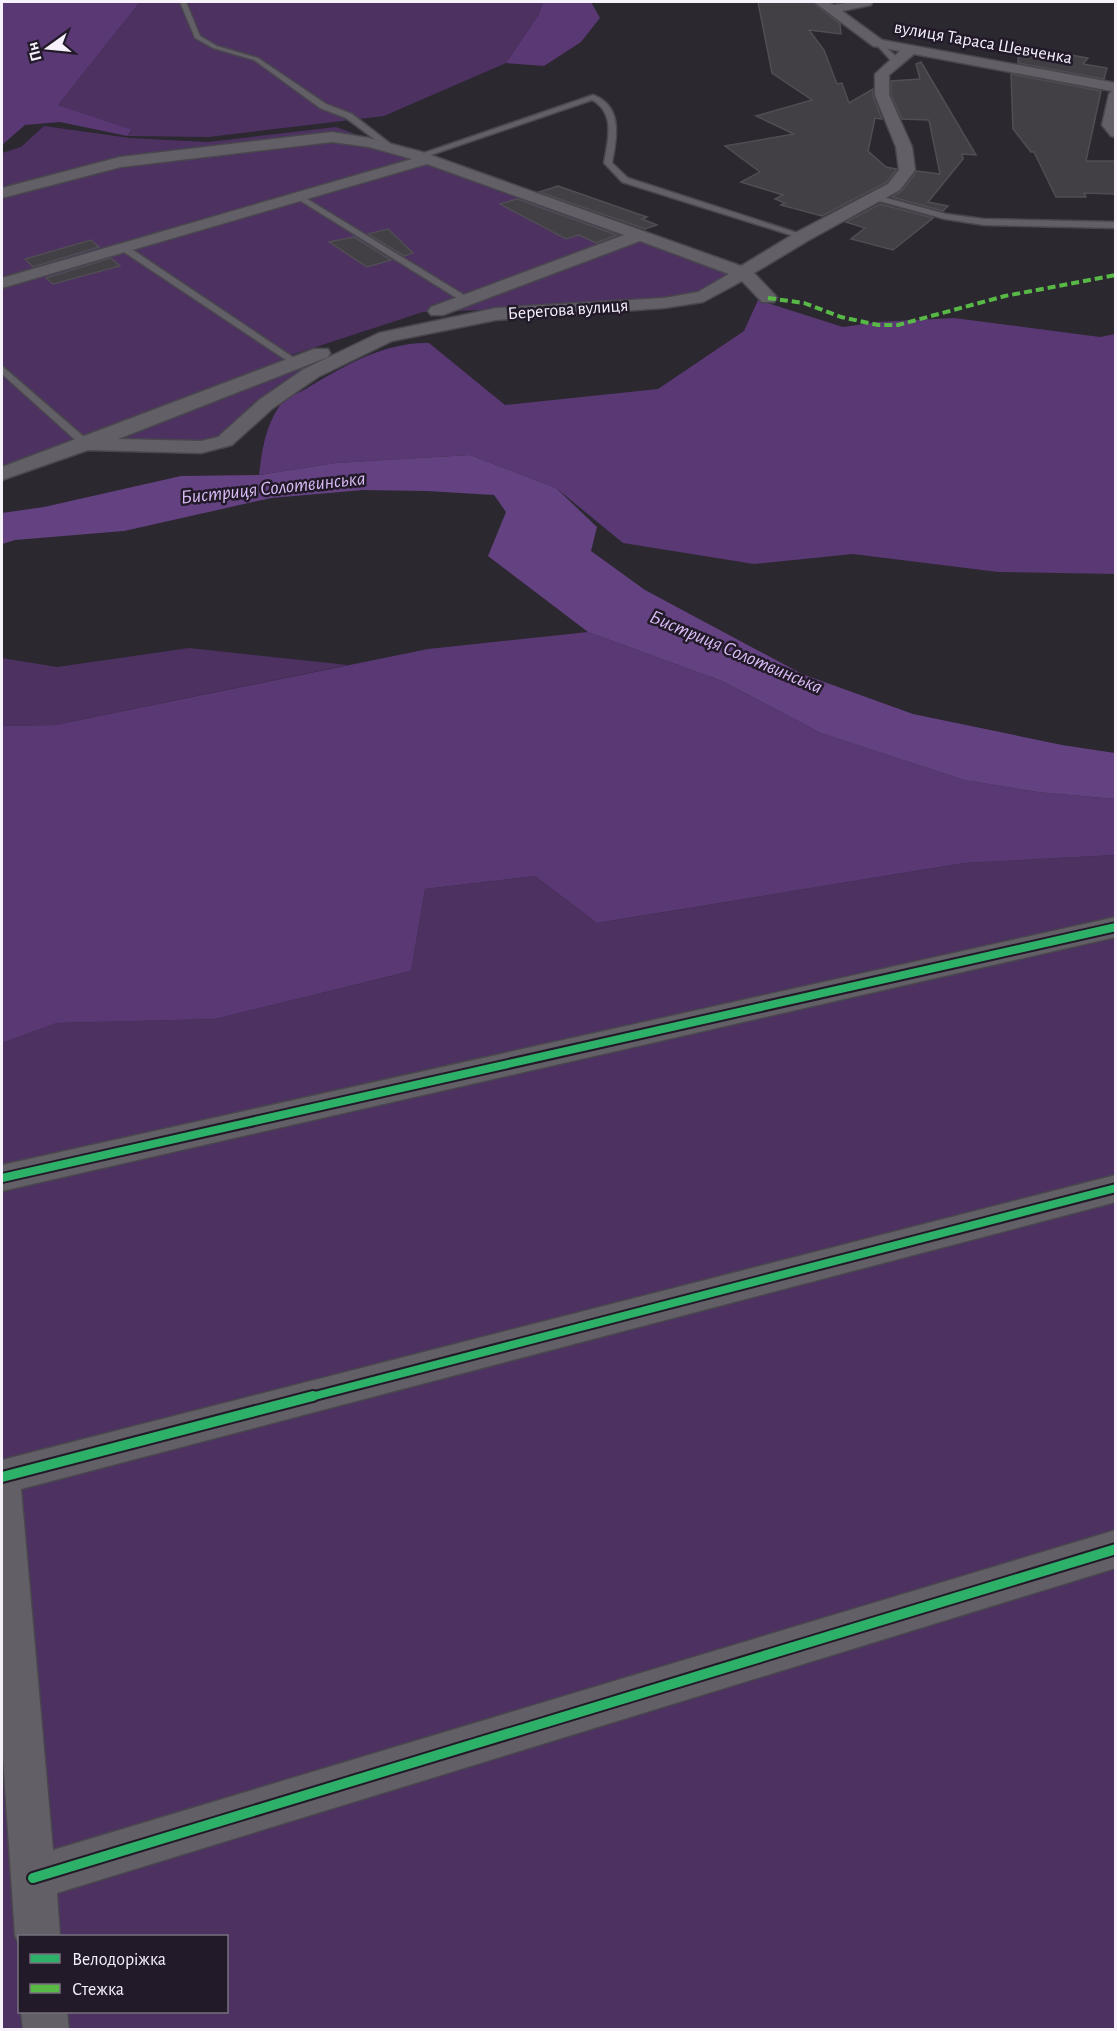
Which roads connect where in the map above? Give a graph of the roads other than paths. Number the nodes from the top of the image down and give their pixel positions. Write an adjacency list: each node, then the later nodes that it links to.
1 (183, 2): 10 (lane)
2 (866, 2): 3 (street)
3 (825, 6): 4 (street, вулиця Тараса Шевченка)
4 (878, 43): 5 (street, вулиця Тараса Шевченка); 6 (lane)
5 (911, 50): 6 (street, Берегова вулиця); 7 (street, вулиця Тараса Шевченка)
6 (897, 62): 14 (street, Берегова вулиця)
7 (1116, 87)
8 (1116, 94): 9 (street)
9 (1116, 133)
10 (388, 145): 11 (street); 12 (street)
11 (424, 157): 13 (street); 16 (street); 17 (lane)
12 (2, 194)
13 (299, 196): 18 (street); 22 (lane)
14 (875, 197): 15 (lane); 17 (street, Берегова вулиця)
15 (1116, 225)
16 (638, 236): 19 (street); 22 (street)
17 (803, 236): 19 (street, Берегова вулиця)
18 (124, 248): 20 (street); 23 (lane)
19 (744, 273): 21 (street); 25 (street, Берегова вулиця)
20 (2, 284)
21 (768, 298)
22 (466, 300): 23 (street)
23 (295, 362): 25 (street)
24 (2, 369): 25 (lane)
25 (86, 444): 26 (street)
26 (2, 474)
27 (1116, 927): 28 (street)
28 (2, 1178)
29 (1116, 1188): 30 (street)
30 (2, 1477)
31 (2, 1484): 33 (street)
32 (1116, 1549): 33 (street)
33 (33, 1878): 34 (street)
34 (38, 1935)
35 (44, 2013): 36 (street)
36 (46, 2030)

